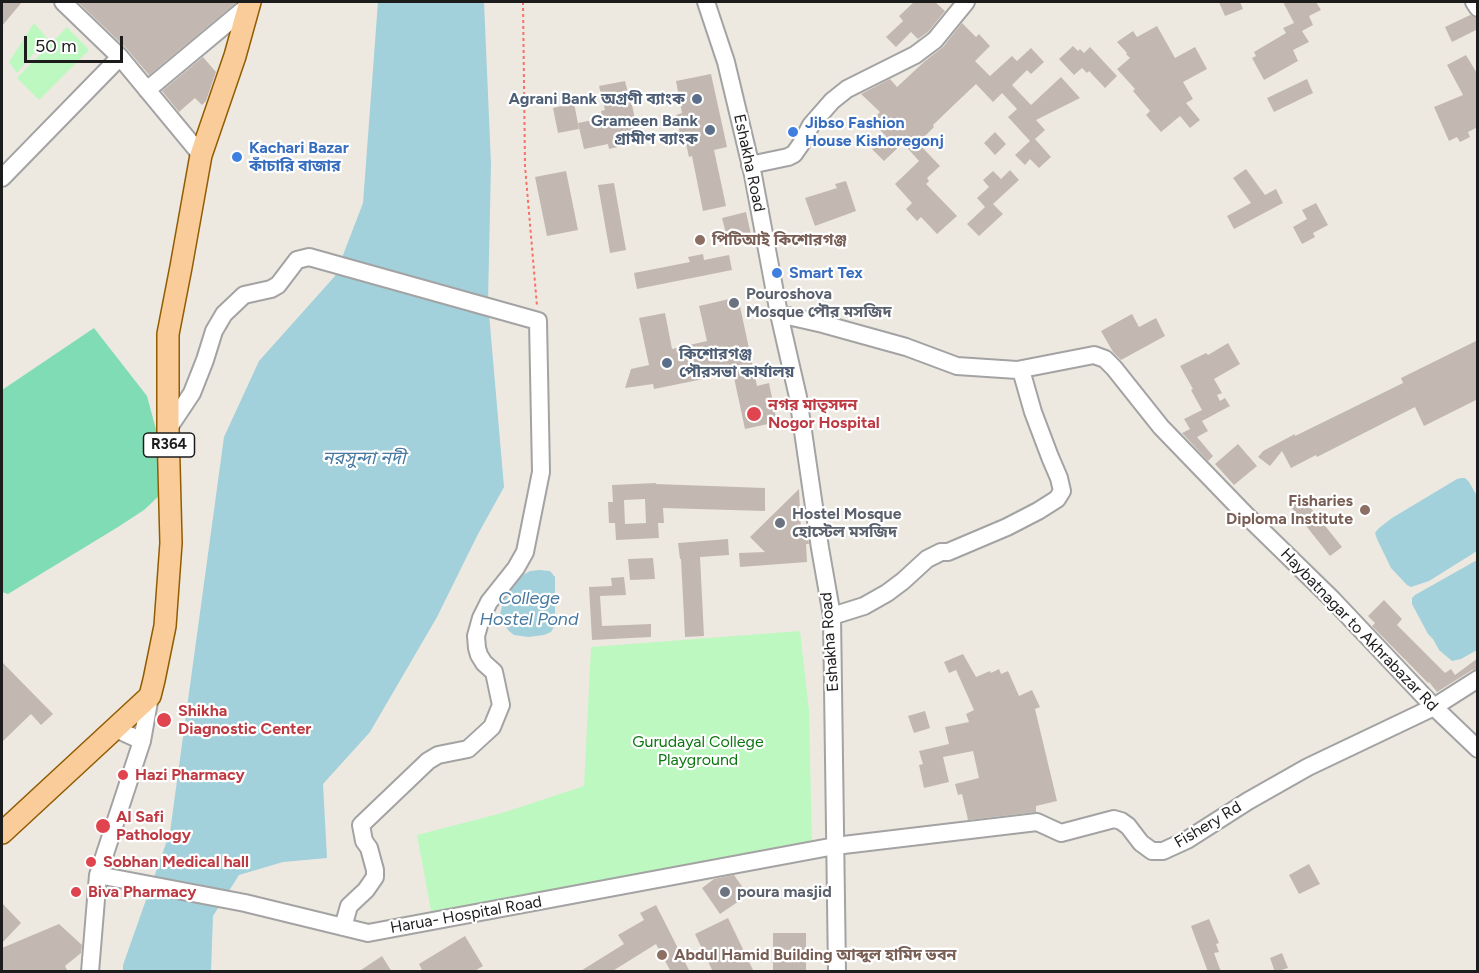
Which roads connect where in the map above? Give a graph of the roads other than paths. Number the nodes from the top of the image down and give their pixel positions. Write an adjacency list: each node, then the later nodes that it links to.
1 (63, 2): 7 (street)
2 (706, 2): 10 (street, Eshakha Road)
3 (966, 2): 10 (street)
4 (1474, 2): 6 (street)
5 (249, 3): 8 (street); 9 (main road, R364)
6 (1478, 8)
7 (120, 57): 8 (street); 11 (street)
8 (147, 90): 9 (street)
9 (201, 155): 14 (main road, R364)
10 (750, 165): 12 (street, Eshakha Road)
11 (2, 178)
12 (779, 314): 13 (street, Haybatnagar to Akhrabazar Rd); 15 (street, Eshakha Road)
13 (1021, 370): 15 (street); 18 (street, Haybatnagar to Akhrabazar Rd)
14 (168, 429): 17 (main road, R364); 25 (street)
15 (832, 616): 23 (street, Eshakha Road)
16 (1478, 679): 18 (street)
17 (150, 696): 19 (main road); 20 (street)
18 (1434, 707): 21 (street, Haybatnagar to Akhrabazar Rd); 23 (street, Fishery Rd)
19 (114, 728): 20 (street); 22 (main road)
20 (142, 741): 24 (street)
21 (1478, 749)
22 (2, 833)
23 (836, 846): 25 (street, Harua- Hospital Road); 27 (street, Eshakha Road)
24 (98, 875): 25 (street, Harua- Hospital Road); 26 (street)
25 (343, 927)
26 (90, 972)
27 (837, 972)

